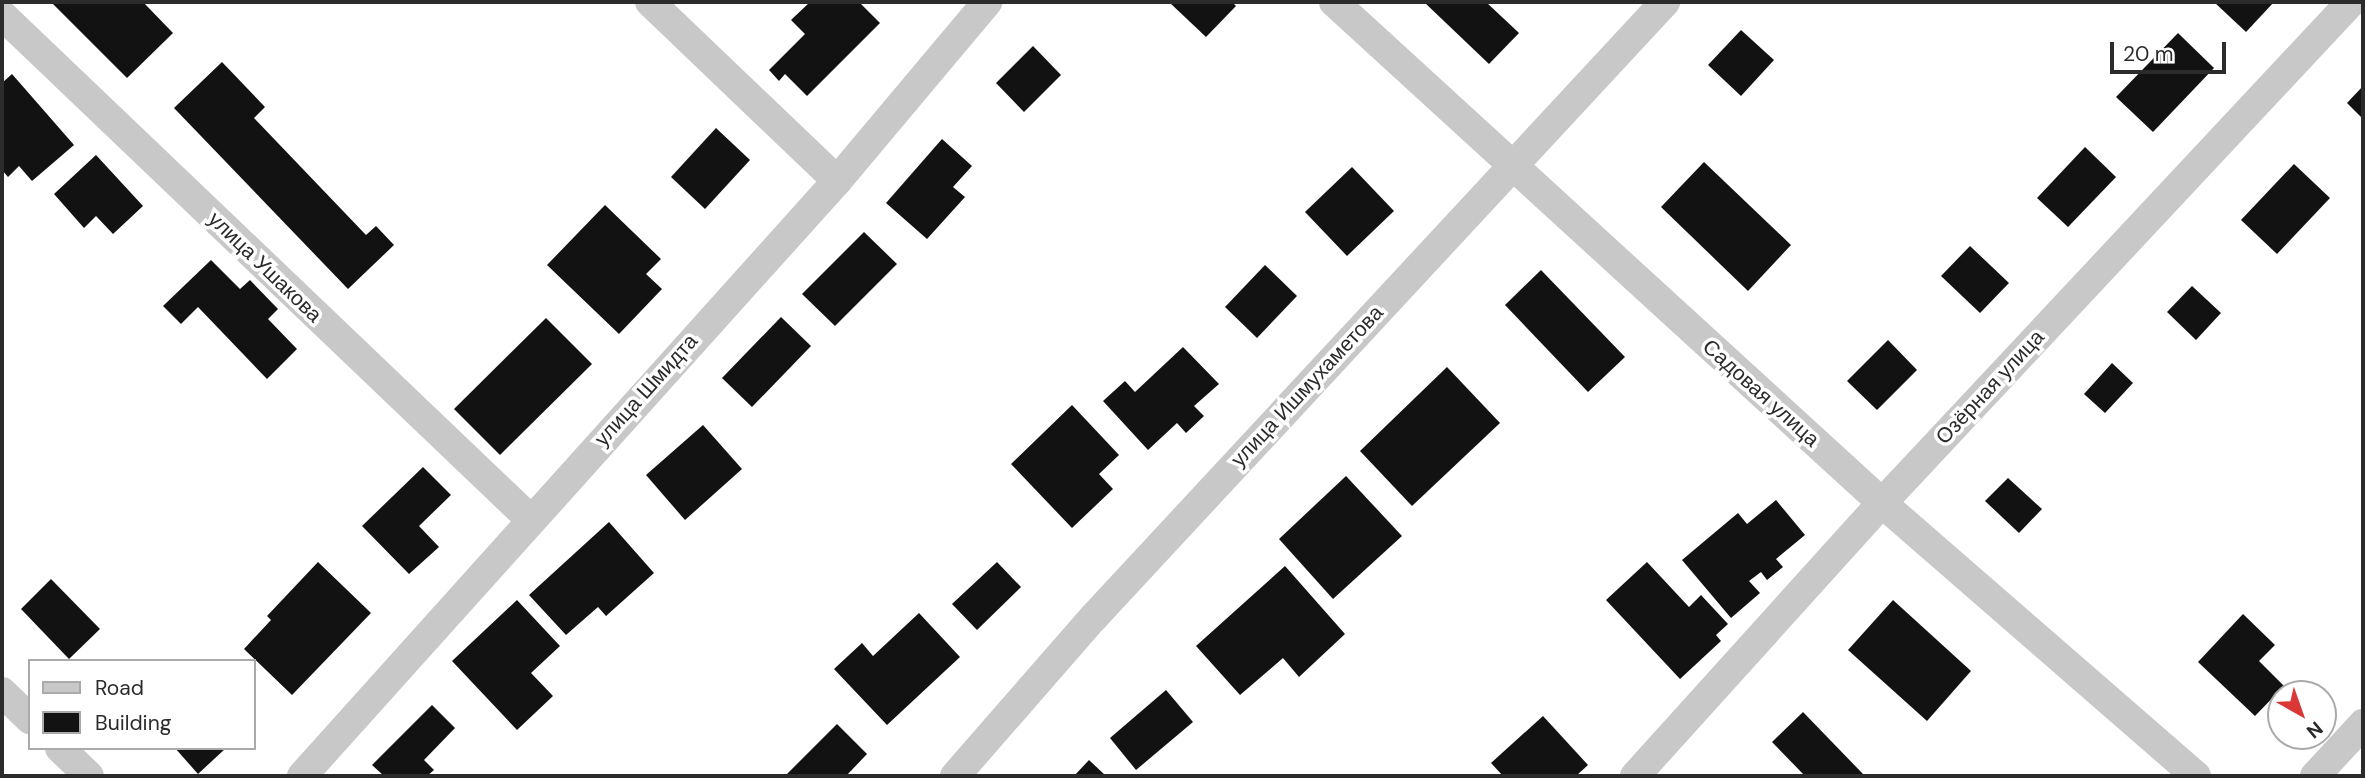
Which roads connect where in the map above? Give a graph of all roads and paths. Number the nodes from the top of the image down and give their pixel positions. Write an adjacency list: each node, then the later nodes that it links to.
1 (650, 2): 8 (street)
2 (987, 2): 8 (street, улица Шмидта)
3 (1334, 2): 7 (street, Садовая улица)
4 (1665, 2): 7 (street, улица Ишмухаметова)
5 (2351, 2): 9 (street, Озёрная улица)
6 (2, 15): 10 (street, улица Ушакова)
7 (1510, 165): 9 (street, Садовая улица); 17 (street, улица Ишмухаметова)
8 (837, 181): 10 (street, улица Шмидта)
9 (1882, 503): 18 (street, Озёрная улица); 19 (street, Садовая улица)
10 (529, 518): 16 (street, улица Шмидта)
11 (2, 692): 12 (street)
12 (28, 717)
13 (2363, 724): 20 (street)
14 (62, 750): 15 (street)
15 (89, 776)
16 (302, 776)
17 (955, 776)
18 (1635, 776)
19 (2196, 776)
20 (2315, 776)

